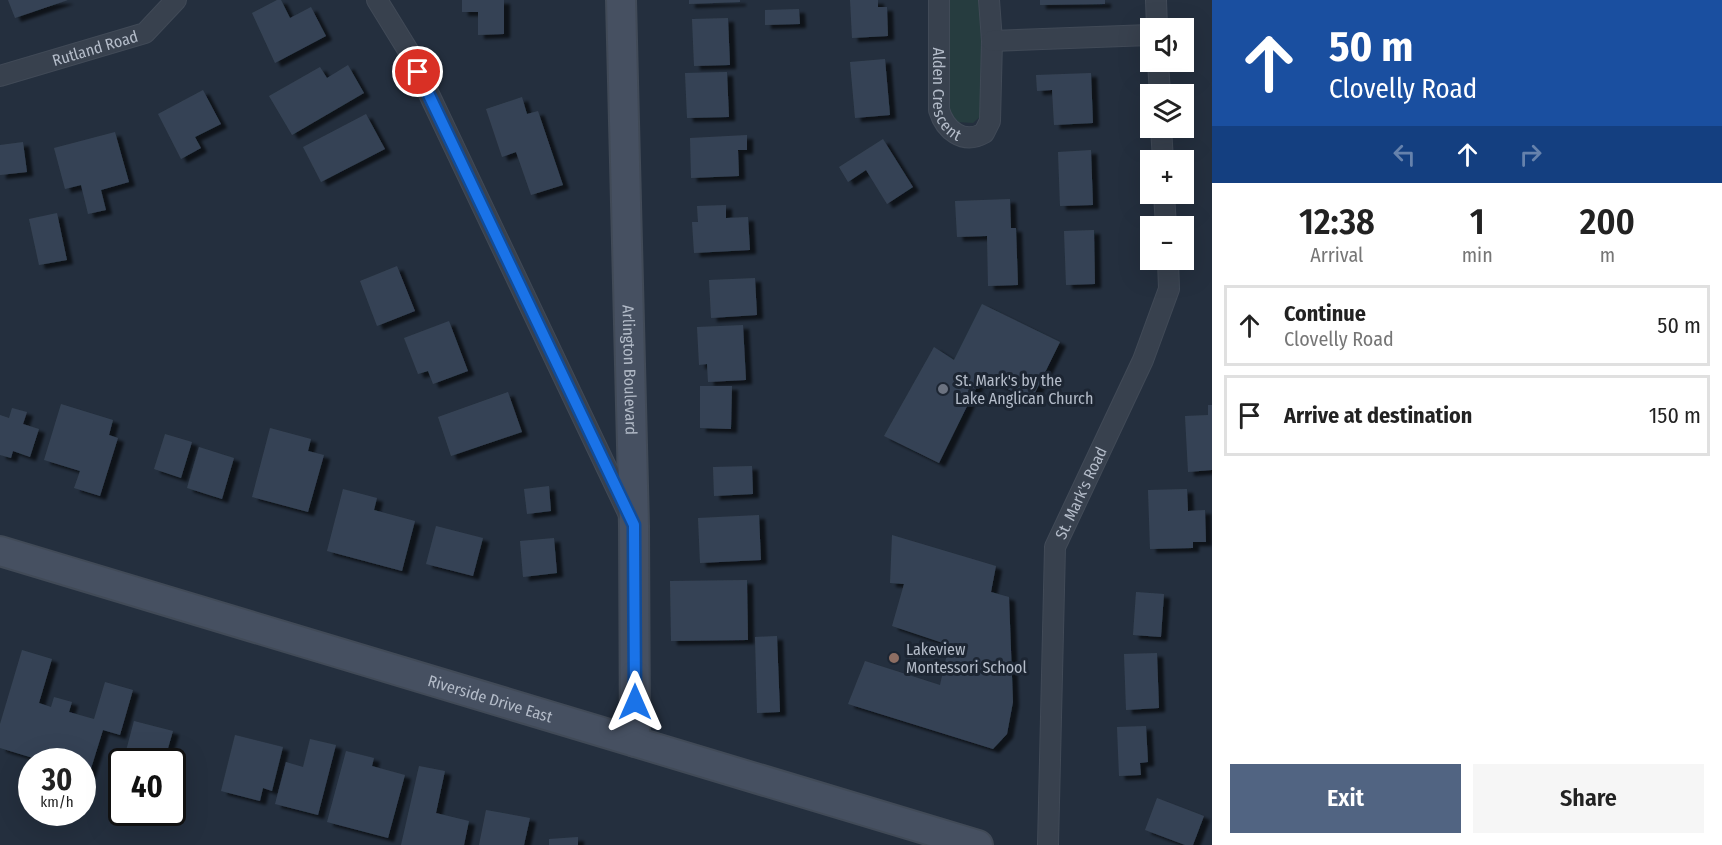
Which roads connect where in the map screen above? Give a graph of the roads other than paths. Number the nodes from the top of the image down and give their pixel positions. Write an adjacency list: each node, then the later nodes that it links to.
1 (176, 0): 10 (street, Rutland Road)
2 (377, 0): 12 (street)
3 (621, 0): 12 (street, Arlington Boulevard)
4 (939, 0): 9 (street, Alden Crescent)
5 (989, 0): 9 (street, Alden Crescent)
6 (1156, 0): 7 (street)
7 (1157, 18)
8 (1140, 35): 9 (street)
9 (992, 41)
10 (0, 76)
11 (1168, 270): 16 (street, St. Mark's Road)
12 (634, 525): 14 (street, Arlington Boulevard)
13 (0, 551): 14 (street, Riverside Drive East)
14 (635, 742): 15 (street, Riverside Drive East)
15 (978, 845)
16 (1048, 845)

